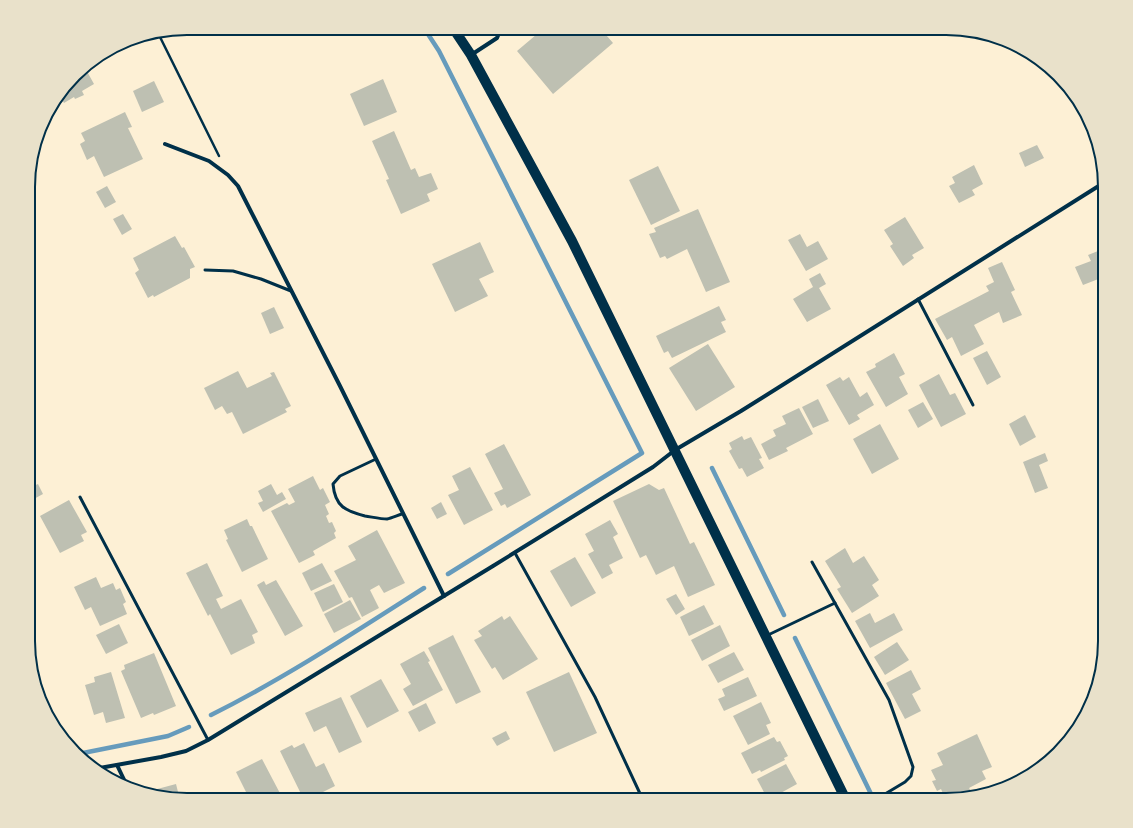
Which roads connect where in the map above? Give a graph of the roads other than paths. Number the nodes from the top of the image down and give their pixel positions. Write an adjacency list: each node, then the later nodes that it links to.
1 (458, 35): 3 (main road)
2 (498, 35): 3 (street)
3 (471, 55): 10 (main road)
4 (165, 144): 7 (street)
5 (1098, 186): 8 (street)
6 (205, 270): 7 (lane)
7 (291, 291): 11 (street)
8 (918, 299): 9 (lane); 10 (street)
9 (973, 405)
10 (675, 450): 14 (street); 18 (main road)
11 (376, 459): 13 (street); 13 (lane)
12 (80, 497): 19 (lane)
13 (402, 514): 16 (street)
14 (515, 553): 16 (street); 23 (lane)
15 (812, 562): 17 (lane)
16 (444, 596): 19 (street)
17 (835, 603): 18 (lane); 25 (lane)
18 (766, 636): 24 (main road)
19 (208, 740): 20 (street)
20 (117, 765): 21 (street); 22 (street)
21 (103, 767)
22 (123, 779)
23 (640, 793)
24 (843, 793)
25 (887, 793)

